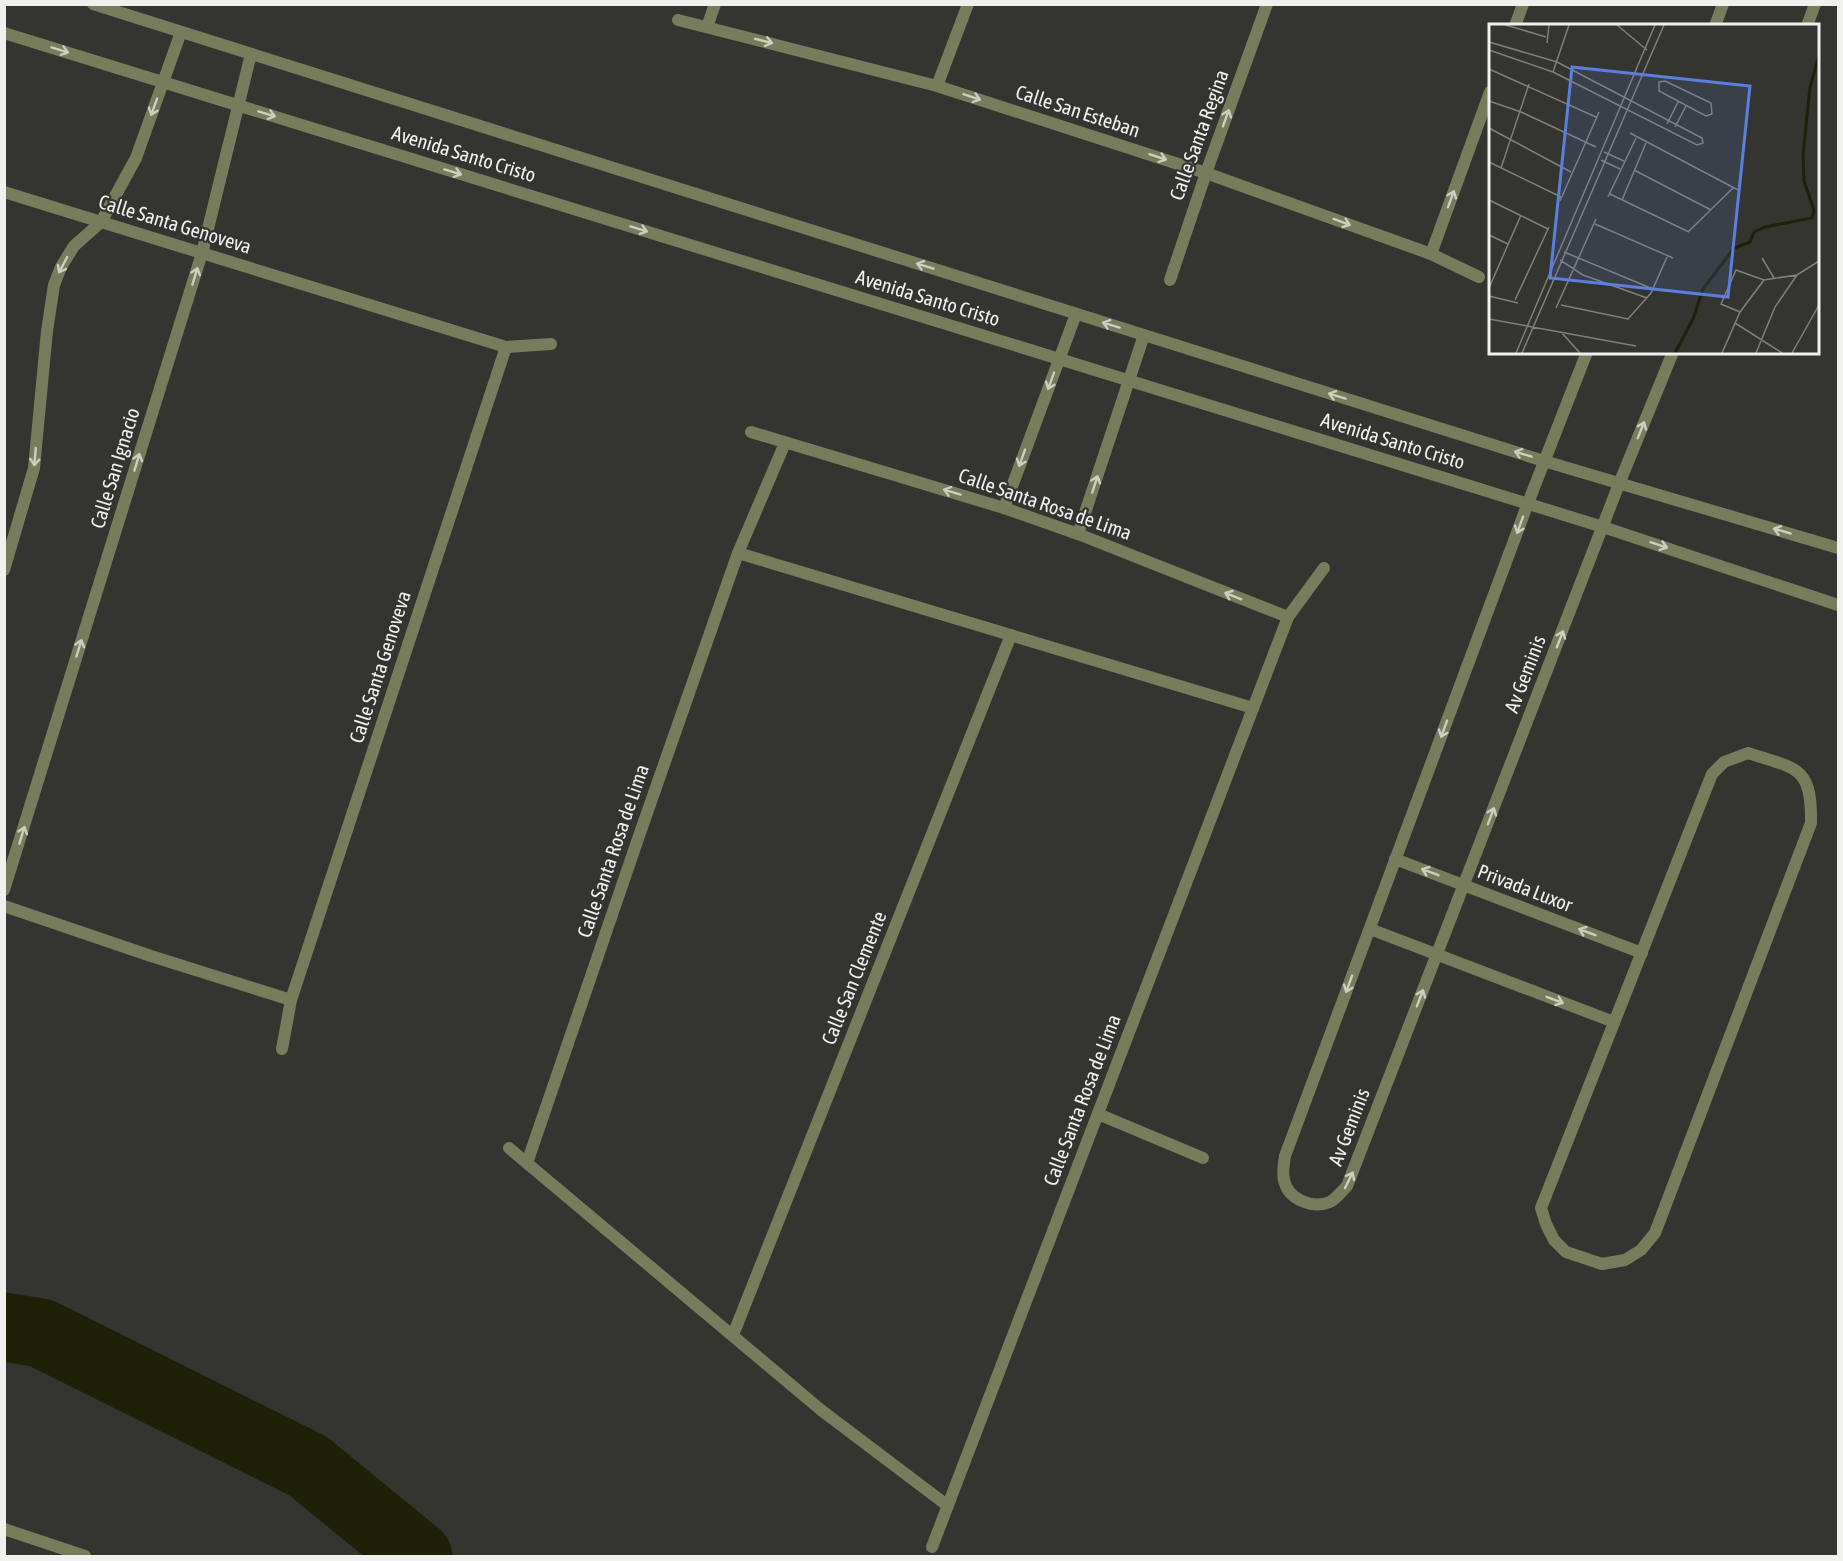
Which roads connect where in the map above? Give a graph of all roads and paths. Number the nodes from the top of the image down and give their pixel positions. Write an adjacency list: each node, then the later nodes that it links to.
1 (93, 4): 13 (street, Avenida Santo Cristo)
2 (715, 4): 12 (street)
3 (968, 4): 17 (street)
4 (1267, 4): 20 (street, Calle Santa Regina, one-way to 4)
5 (1523, 4): 9 (street)
6 (1723, 4): 10 (street)
7 (1815, 4): 11 (street)
8 (678, 20): 12 (street, Calle San Esteban)
9 (1516, 24)
10 (1716, 24)
11 (1808, 24)
12 (707, 27): 17 (street, Calle San Esteban, one-way to 17)
13 (181, 32): 15 (street, Avenida Santo Cristo); 16 (street)
14 (4, 33): 16 (street, Avenida Santo Cristo, one-way to 16)
15 (251, 54): 19 (street, Calle San Ignacio); 27 (street, Avenida Santo Cristo, one-way to 15)
16 (163, 82): 19 (street, Avenida Santo Cristo); 22 (street, one-way to 22)
17 (937, 86): 20 (street, Calle San Esteban, one-way to 20)
18 (1489, 97): 24 (street, one-way to 18)
19 (239, 105): 23 (street, Calle San Ignacio); 33 (street, Avenida Santo Cristo, one-way to 33)
20 (1206, 173): 24 (street, Calle San Esteban, one-way to 24); 26 (street, Calle Santa Regina)
21 (4, 192): 22 (street, Calle Santa Genoveva)
22 (101, 222): 23 (street, Calle Santa Genoveva); 46 (street, one-way to 46)
23 (202, 253): 30 (street, Calle Santa Genoveva); 53 (street, Calle San Ignacio, one-way to 23)
24 (1431, 254): 25 (street, Calle San Esteban)
25 (1479, 276)
26 (1170, 280)
27 (1076, 314): 28 (street, Avenida Santo Cristo, one-way to 27); 33 (street)
28 (1144, 335): 34 (street); 37 (street, Avenida Santo Cristo, one-way to 28)
29 (551, 344): 30 (street, Calle Santa Genoveva)
30 (506, 347): 58 (street, Calle Santa Genoveva)
31 (1586, 354): 37 (street, Av Geminis)
32 (1672, 354): 38 (street, Av Geminis, one-way to 32)
33 (1059, 359): 34 (street, Avenida Santo Cristo); 40 (street, one-way to 40)
34 (1129, 380): 39 (street, Avenida Santo Cristo); 42 (street, one-way to 34)
35 (751, 432): 36 (street, Calle Santa Rosa de Lima)
36 (784, 443): 40 (street, Calle Santa Rosa de Lima, one-way to 36); 44 (street, Calle Santa Rosa de Lima)
37 (1544, 461): 38 (street, Avenida Santo Cristo); 39 (street, Av Geminis)
38 (1619, 484): 41 (street, Av Geminis); 43 (street, Avenida Santo Cristo, one-way to 38)
39 (1528, 503): 41 (street, Avenida Santo Cristo); 51 (street, Av Geminis, one-way to 51)
40 (1004, 508): 42 (street, Calle Santa Rosa de Lima)
41 (1603, 527): 47 (street, Avenida Santo Cristo, one-way to 47); 52 (street, Av Geminis, one-way to 41)
42 (1078, 534): 48 (street, Calle Santa Rosa de Lima, one-way to 42)
43 (1839, 548)
44 (738, 553): 49 (street); 64 (street, Calle Santa Rosa de Lima)
45 (1324, 568): 48 (street, Calle Santa Rosa de Lima)
46 (4, 570)
47 (1839, 605)
48 (1288, 617): 50 (street, Calle Santa Rosa de Lima)
49 (1011, 635): 50 (street); 65 (street, Calle San Clemente)
50 (1253, 708): 61 (street, Calle Santa Rosa de Lima)
51 (1395, 859): 52 (street, Privada Luxor, one-way to 51); 55 (street, Av Geminis)
52 (1464, 885): 56 (street, Privada Luxor, one-way to 52); 57 (street, Av Geminis)
53 (4, 890)
54 (4, 906): 58 (street)
55 (1370, 929): 57 (street); 57 (street, Av Geminis, one-way to 57)
56 (1642, 953): 59 (street); 59 (street)
57 (1437, 955): 59 (street, one-way to 59)
58 (291, 1000): 60 (street, Calle Santa Genoveva)
59 (1614, 1022)
60 (282, 1049)
61 (1098, 1114): 63 (street); 66 (street, Calle Santa Rosa de Lima)
62 (509, 1148): 64 (street)
63 (1203, 1158)
64 (527, 1163): 65 (street)
65 (733, 1335): 66 (street)
66 (948, 1506): 68 (street, Calle Santa Rosa de Lima)
67 (4, 1529): 69 (street)
68 (932, 1547)
69 (85, 1557)

